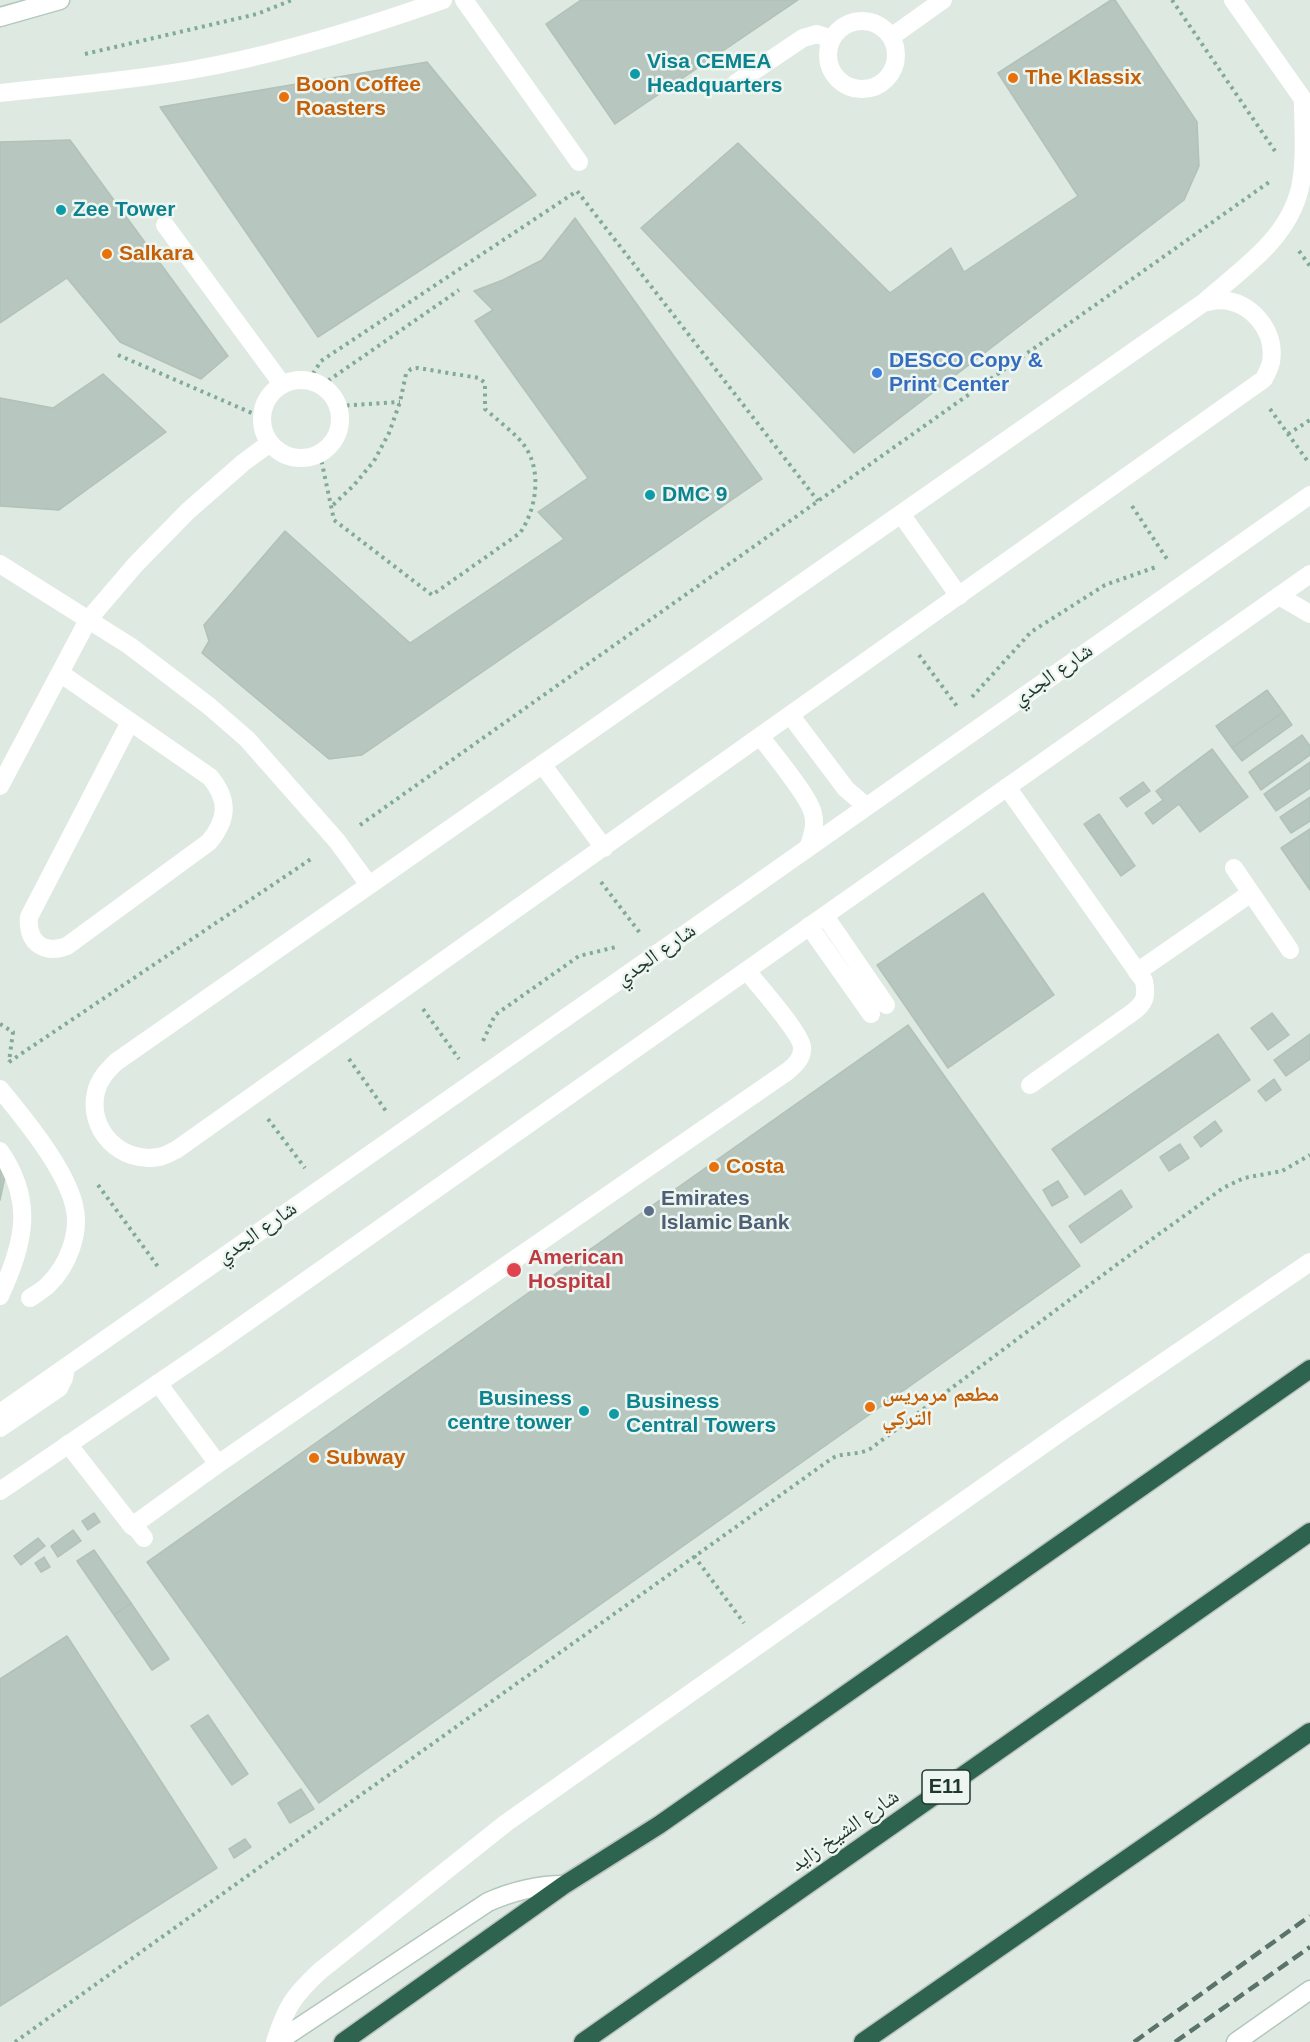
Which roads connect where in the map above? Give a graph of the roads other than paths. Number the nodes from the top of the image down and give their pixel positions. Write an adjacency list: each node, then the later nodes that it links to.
1 (60, 0): 6 (street)
2 (443, 0): 10 (street)
3 (464, 0): 12 (street)
4 (943, 0): 7 (street)
5 (1233, 0): 11 (street)
6 (0, 17)
7 (891, 37): 8 (street); 8 (street)
8 (831, 39): 9 (street)
9 (736, 83)
10 (0, 93)
11 (1307, 104): 14 (street)
12 (579, 162)
13 (165, 225): 15 (street)
14 (1203, 303): 18 (street); 21 (street)
15 (282, 384): 16 (street); 16 (street)
16 (270, 443): 24 (street)
17 (1310, 495): 32 (street, شارع الجدي)
18 (901, 514): 21 (street); 29 (street)
19 (0, 564): 24 (street)
20 (1310, 574): 22 (street)
21 (959, 596): 26 (street)
22 (1279, 596): 23 (street); 31 (street)
23 (1310, 614)
24 (88, 620): 25 (street); 36 (street)
25 (60, 673): 27 (street); 30 (street)
26 (791, 716): 28 (street); 32 (street)
27 (130, 722): 27 (street)
28 (761, 737): 33 (street); 34 (street)
29 (542, 764): 34 (street); 36 (street)
30 (0, 786)
31 (1007, 787): 38 (street); 41 (street)
32 (866, 806): 33 (street, شارع الجدي)
33 (809, 846): 49 (street, شارع الجدي)
34 (604, 848): 36 (street)
35 (1234, 868): 37 (street)
36 (369, 885)
37 (1251, 893): 39 (street); 41 (street)
38 (817, 921): 40 (street); 42 (street)
39 (1290, 950)
40 (747, 970): 51 (street); 55 (street)
41 (1137, 972): 43 (street)
42 (878, 1010)
43 (1030, 1085)
44 (0, 1089): 48 (street)
45 (0, 1151): 47 (street)
46 (1310, 1262): 61 (street)
47 (0, 1296)
48 (30, 1298)
49 (66, 1367): 52 (street, شارع الجدي); 53 (street)
50 (1310, 1369): 59 (highway)
51 (158, 1383): 54 (street); 55 (street)
52 (0, 1413)
53 (0, 1428)
54 (68, 1444): 55 (street); 56 (street)
55 (218, 1464)
56 (0, 1491)
57 (1310, 1532): 63 (highway, شارع الشيخ زايد / E11)
58 (1310, 1732): 64 (highway)
59 (564, 1885): 61 (street); 62 (highway)
60 (1310, 1990): 65 (street)
61 (276, 2042)
62 (343, 2042)
63 (583, 2042)
64 (863, 2042)
65 (1236, 2042)

